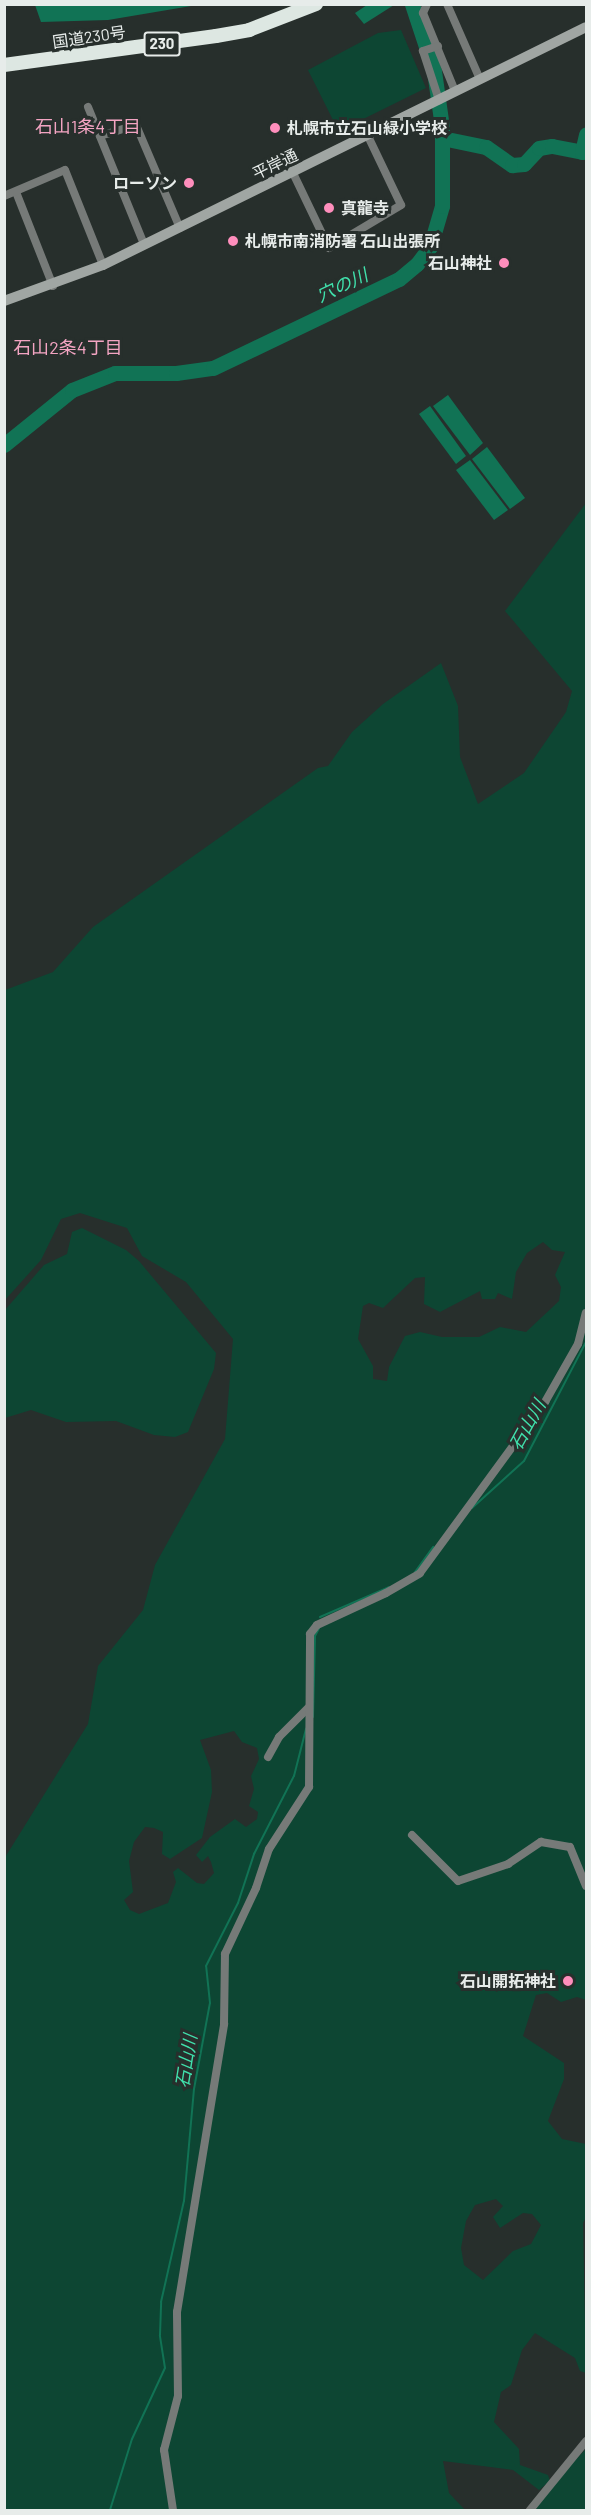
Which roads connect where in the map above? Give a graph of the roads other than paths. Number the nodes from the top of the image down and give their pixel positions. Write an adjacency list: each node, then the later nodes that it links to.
1 (316, 4): 6 (highway, 国道230号 / 230)
2 (427, 4): 5 (street)
3 (447, 4): 7 (street)
4 (586, 27): 7 (street, 平岸通)
5 (438, 46): 8 (street); 9 (street)
6 (4, 65)
7 (480, 79): 8 (street, 平岸通)
8 (452, 93): 9 (street, 平岸通)
9 (435, 102): 12 (street, 平岸通)
10 (88, 107): 11 (street)
11 (100, 136): 16 (street); 17 (street)
12 (368, 136): 13 (street, 平岸通); 13 (street)
13 (293, 172): 16 (street, 平岸通)
14 (16, 192): 15 (street); 18 (street); 19 (street)
15 (4, 196)
16 (180, 228): 17 (street, 平岸通)
17 (144, 244): 18 (street, 平岸通)
18 (103, 265): 19 (street, 平岸通)
19 (53, 286): 20 (street, 平岸通)
20 (4, 301)
21 (586, 1313): 22 (street)
22 (309, 1712): 23 (street); 27 (street)
23 (268, 1757)
24 (412, 1835): 25 (street)
25 (586, 1886)
26 (586, 2441): 28 (street)
27 (172, 2511)
28 (530, 2511)

